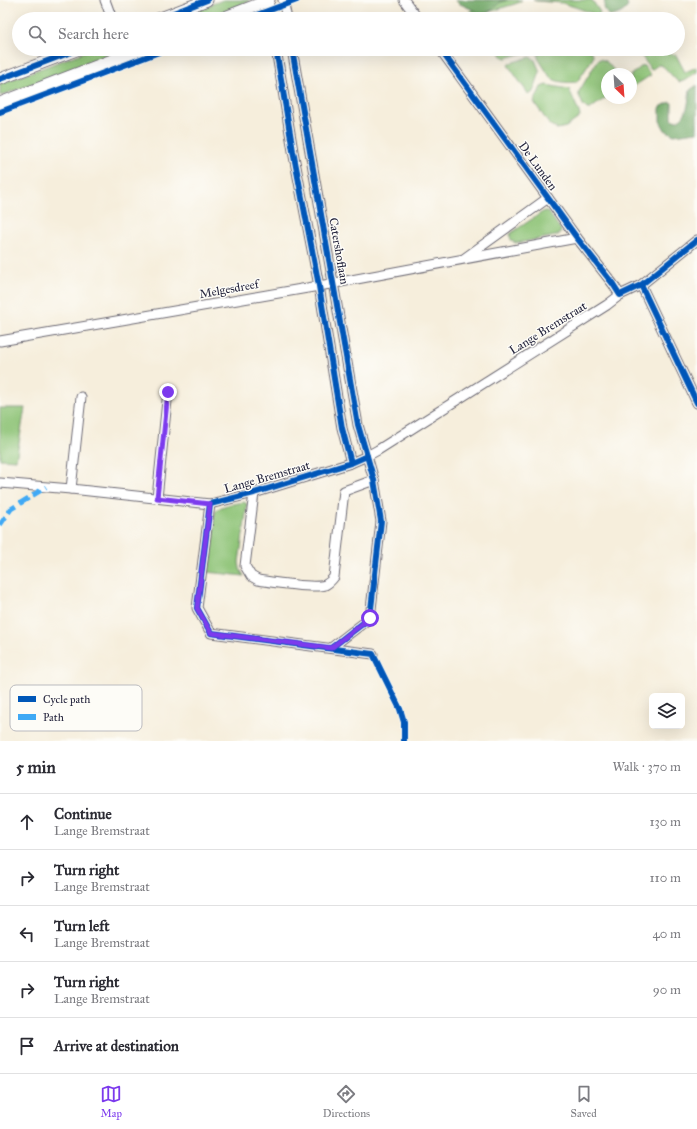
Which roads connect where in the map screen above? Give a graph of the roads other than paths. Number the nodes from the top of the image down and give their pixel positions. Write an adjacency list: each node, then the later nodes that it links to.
1 (105, 0): 6 (street)
2 (207, 0): 7 (street)
3 (268, 0): 8 (street); 9 (street)
4 (283, 0): 10 (street)
5 (404, 0): 11 (street)
6 (109, 12)
7 (176, 12)
8 (238, 12)
9 (269, 12)
10 (286, 12)
11 (413, 12)
12 (61, 56): 17 (street)
13 (114, 56): 18 (street)
14 (277, 56): 25 (street)
15 (293, 56): 23 (street, Catershoflaan)
16 (445, 56): 19 (street, De Lunden)
17 (0, 79)
18 (0, 103)
19 (548, 198): 20 (street, De Lunden); 22 (street, Melgesdreef)
20 (577, 238): 22 (street, Melgesdreef); 26 (street, De Lunden)
21 (697, 240): 24 (street, Lange Bremstraat)
22 (463, 260): 23 (street, Melgesdreef)
23 (334, 283): 25 (street, Melgesdreef); 31 (street, Catershoflaan)
24 (641, 285): 26 (street, Lange Bremstraat); 30 (street)
25 (319, 286): 27 (street, Melgesdreef); 32 (street)
26 (620, 296): 31 (street, Lange Bremstraat)
27 (0, 341)
28 (168, 392): 37 (street)
29 (81, 397): 35 (street)
30 (697, 403)
31 (367, 456): 32 (street, Lange Bremstraat); 33 (street)
32 (350, 463): 36 (street, Lange Bremstraat)
33 (374, 480): 36 (street, Lange Bremstraat); 39 (street)
34 (0, 483): 35 (street, Lange Bremstraat)
35 (71, 489): 37 (street, Lange Bremstraat)
36 (254, 493): 38 (street, Lange Bremstraat)
37 (157, 498): 38 (street, Lange Bremstraat)
38 (210, 504): 39 (street, Lange Bremstraat)
39 (331, 648): 40 (street, Lange Bremstraat)
40 (373, 654)

